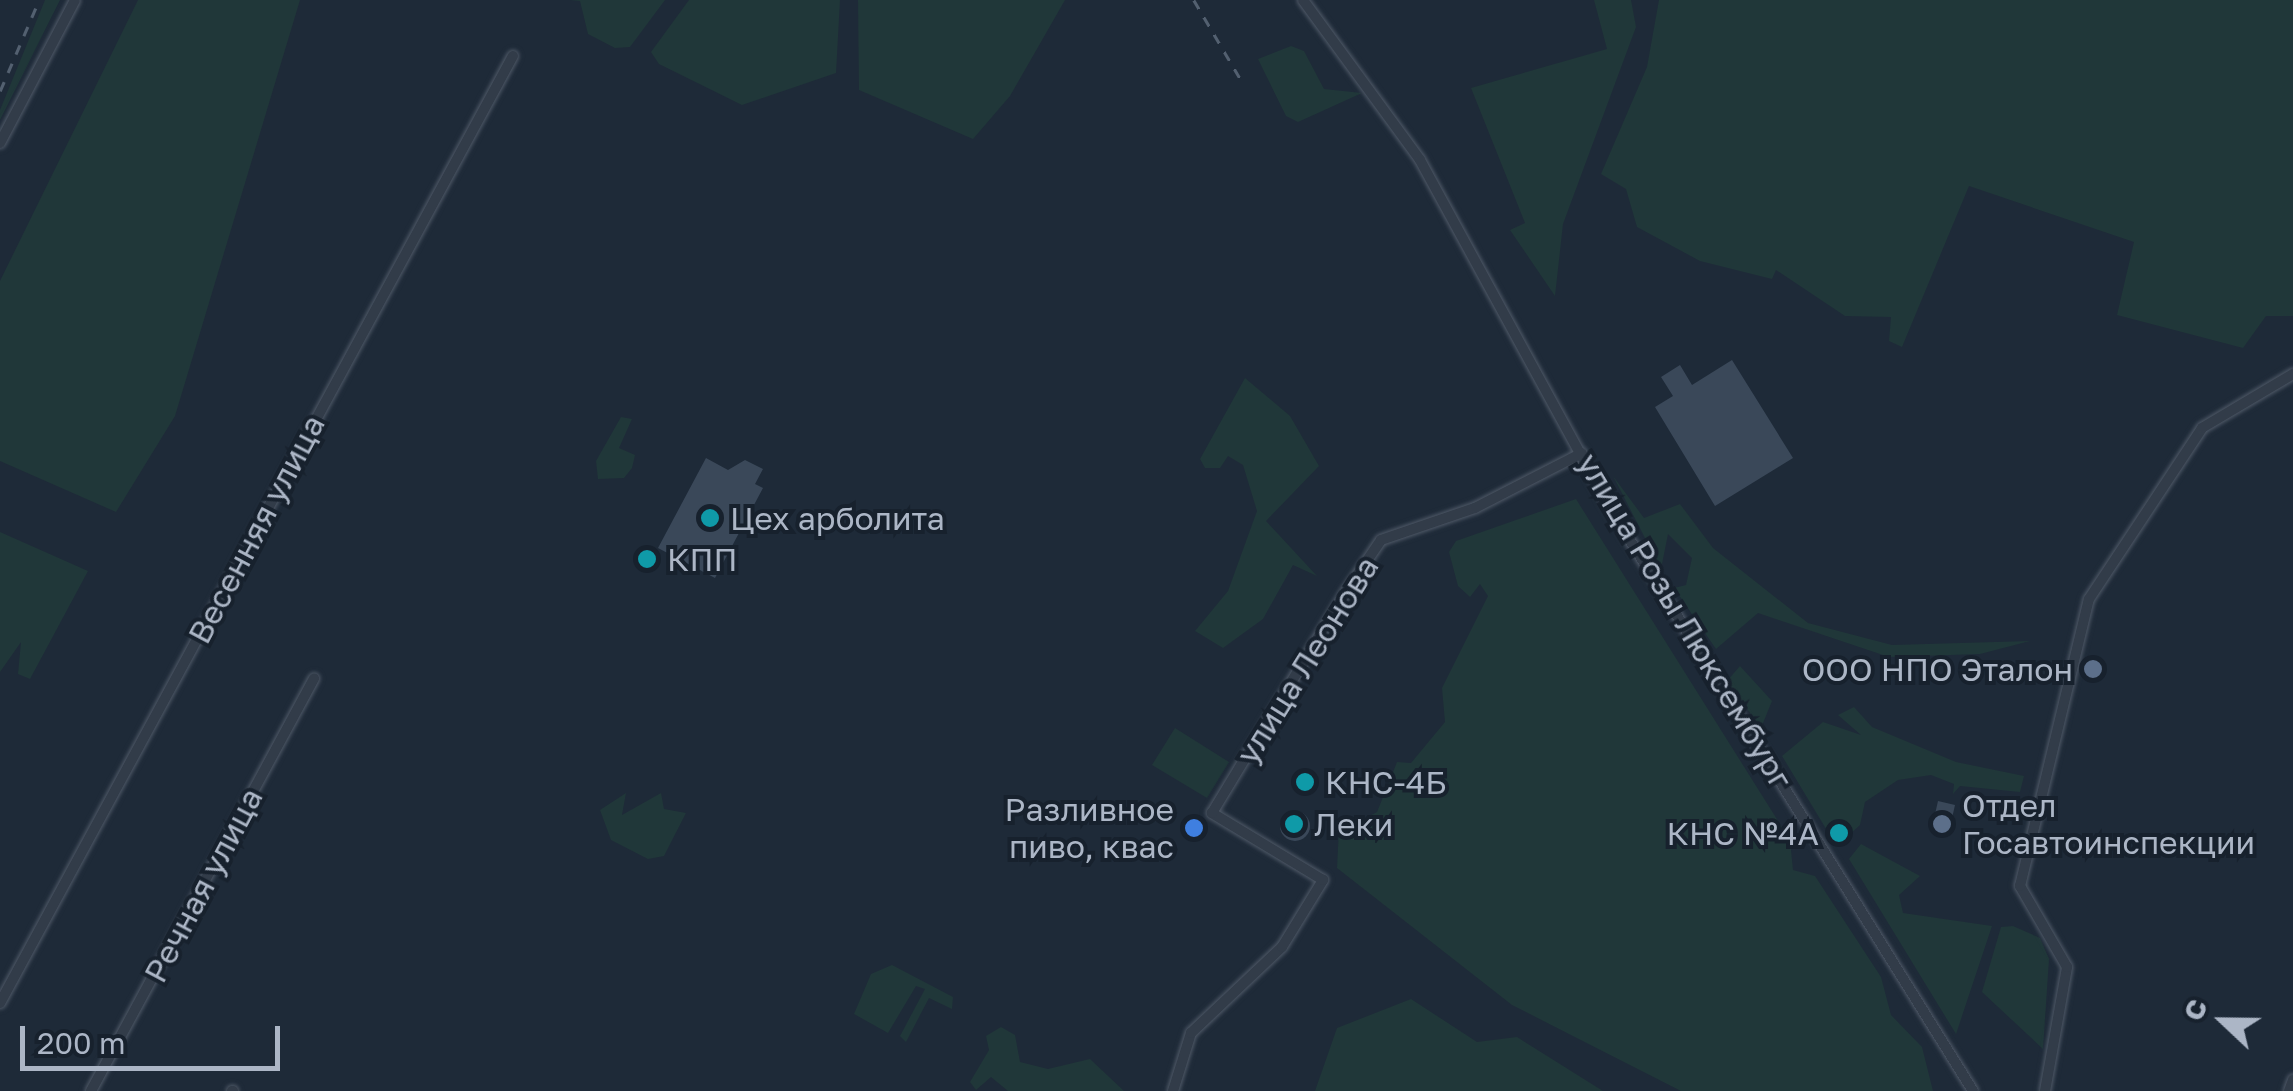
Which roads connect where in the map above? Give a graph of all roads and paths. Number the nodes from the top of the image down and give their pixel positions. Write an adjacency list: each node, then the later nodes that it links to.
1 (75, 0): 4 (street)
2 (1303, 0): 6 (street, улица Розы Люксембург)
3 (513, 56): 8 (street, Весенняя улица)
4 (0, 143)
5 (2293, 374): 13 (street)
6 (1582, 453): 11 (street, улица Леонова); 12 (street, улица Розы Люксембург)
7 (314, 678): 10 (street, Речная улица)
8 (0, 1003)
9 (2293, 1080): 14 (street)
10 (91, 1091)
11 (1172, 1091)
12 (1973, 1091)
13 (2045, 1091)
14 (2289, 1091)

